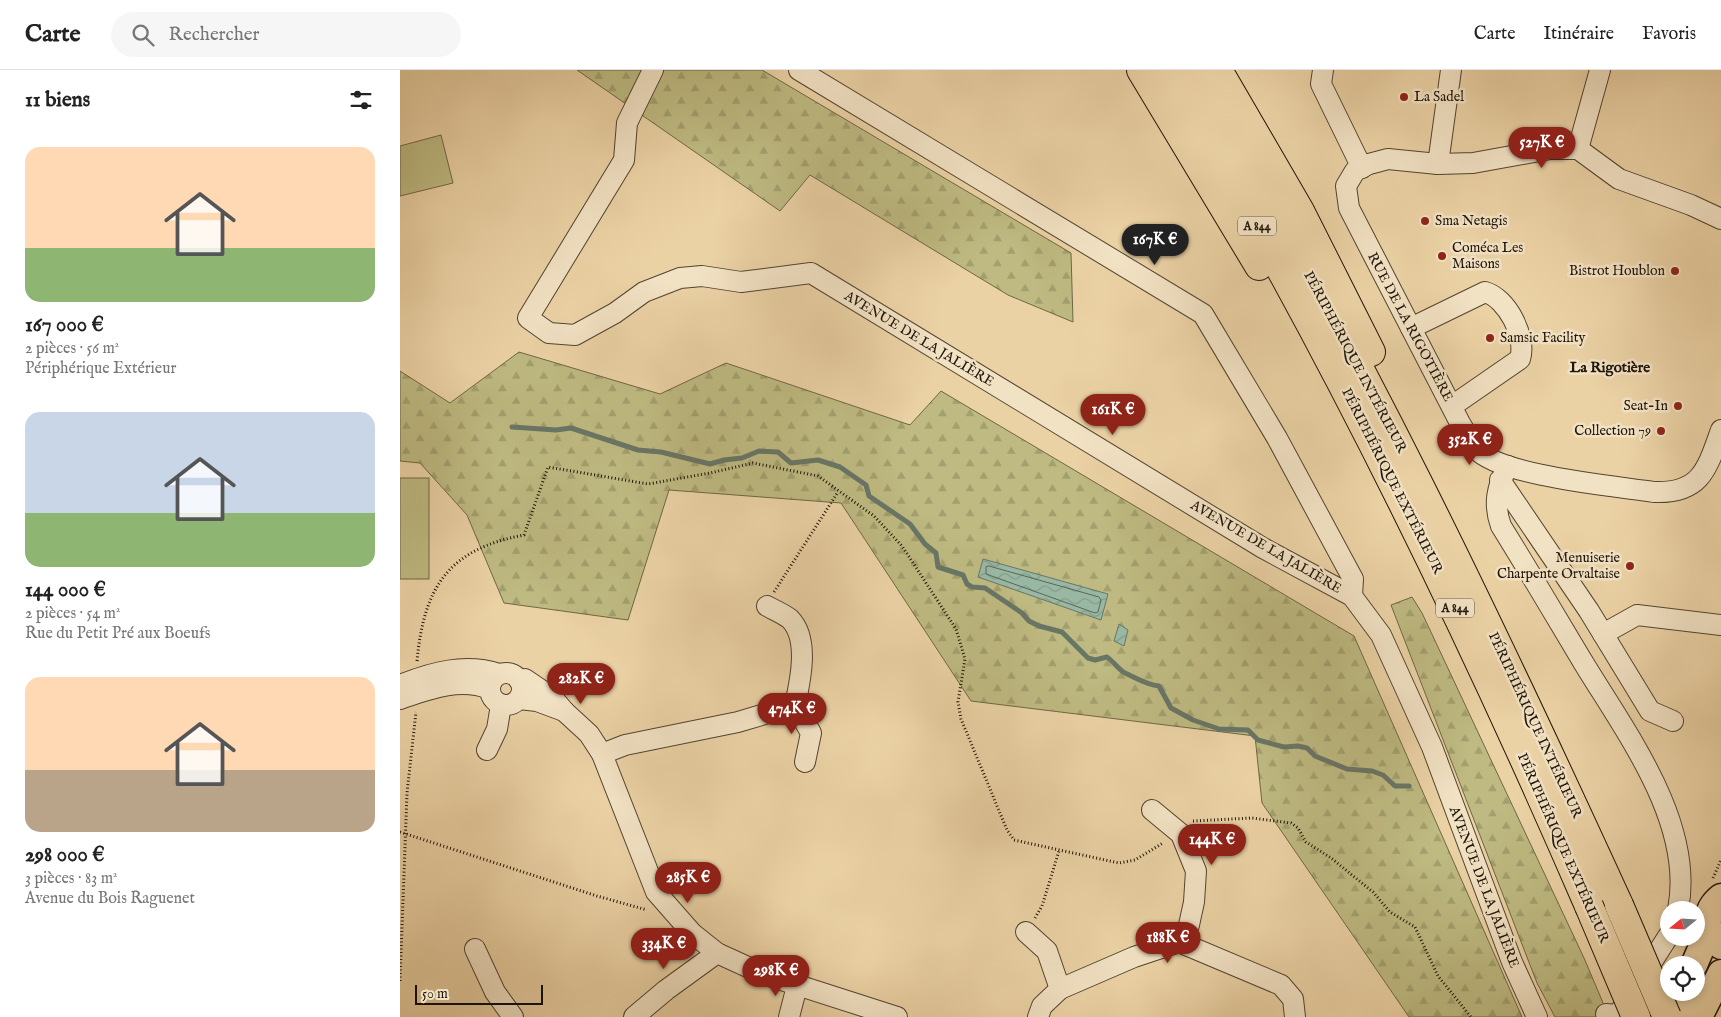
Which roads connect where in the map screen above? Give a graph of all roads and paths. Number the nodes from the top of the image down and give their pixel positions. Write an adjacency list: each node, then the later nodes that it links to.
1 (653, 70): 21 (street, AVENUE DE LA JALIÈRE)
2 (799, 70): 21 (street)
3 (1141, 70): 15 (highway)
4 (1166, 70): 15 (highway, PÉRIPHÉRIQUE EXTÉRIEUR / A 844)
5 (1192, 70): 18 (highway, PÉRIPHÉRIQUE INTÉRIEUR / A 844)
6 (1218, 70): 18 (highway)
7 (1323, 70): 12 (street)
8 (1451, 70): 11 (street)
9 (1600, 70): 10 (street)
10 (1578, 148): 11 (street); 13 (street)
11 (1438, 164): 12 (street)
12 (1362, 168): 14 (street, RUE DE LA RIGOTIÈRE)
13 (1721, 219)
14 (1411, 328): 16 (street, RUE DE LA RIGOTIÈRE); 16 (street)
15 (1343, 384): 61 (highway, PÉRIPHÉRIQUE EXTÉRIEUR / A 844, bridge)
16 (1452, 406): 19 (street, RUE DE LA RIGOTIÈRE)
17 (1721, 430): 19 (street, RUE DE LA RIGOTIÈRE)
18 (1412, 470): 62 (highway, PÉRIPHÉRIQUE INTÉRIEUR / A 844, bridge)
19 (1504, 473): 24 (street); 38 (street)
20 (838, 492): 22 (path)
21 (1352, 596): 60 (street, AVENUE DE LA JALIÈRE)
22 (767, 606): 27 (street)
23 (1721, 624): 24 (street)
24 (1603, 634): 28 (street)
25 (506, 690): 26 (street); 29 (street); 30 (street)
26 (406, 692): 35 (path)
27 (795, 705): 30 (street); 31 (street)
28 (1673, 722)
29 (487, 750)
30 (602, 754): 45 (street)
31 (805, 762)
32 (1152, 810): 34 (street)
33 (400, 832): 35 (path)
34 (1179, 832): 42 (street); 59 (path)
35 (405, 834): 39 (path); 48 (path)
36 (1059, 851): 40 (path)
37 (1721, 898): 41 (main road)
38 (1680, 901)
39 (653, 908)
40 (1026, 932): 50 (street)
41 (1715, 938): 46 (main road)
42 (1179, 942): 50 (street); 58 (street)
43 (1662, 946): 52 (street)
44 (475, 949): 53 (street)
45 (717, 953): 49 (street); 54 (street)
46 (1701, 956)
47 (1721, 973): 64 (main road)
48 (400, 981)
49 (797, 986): 55 (street); 56 (street)
50 (1060, 989): 57 (street)
51 (1678, 1001): 63 (main road)
52 (1606, 1014)
53 (513, 1017)
54 (634, 1017)
55 (789, 1017)
56 (897, 1017)
57 (1038, 1017)
58 (1295, 1017)
59 (1471, 1017)
60 (1537, 1017)
61 (1636, 1017)
62 (1667, 1017)
63 (1672, 1017)
64 (1699, 1017)

